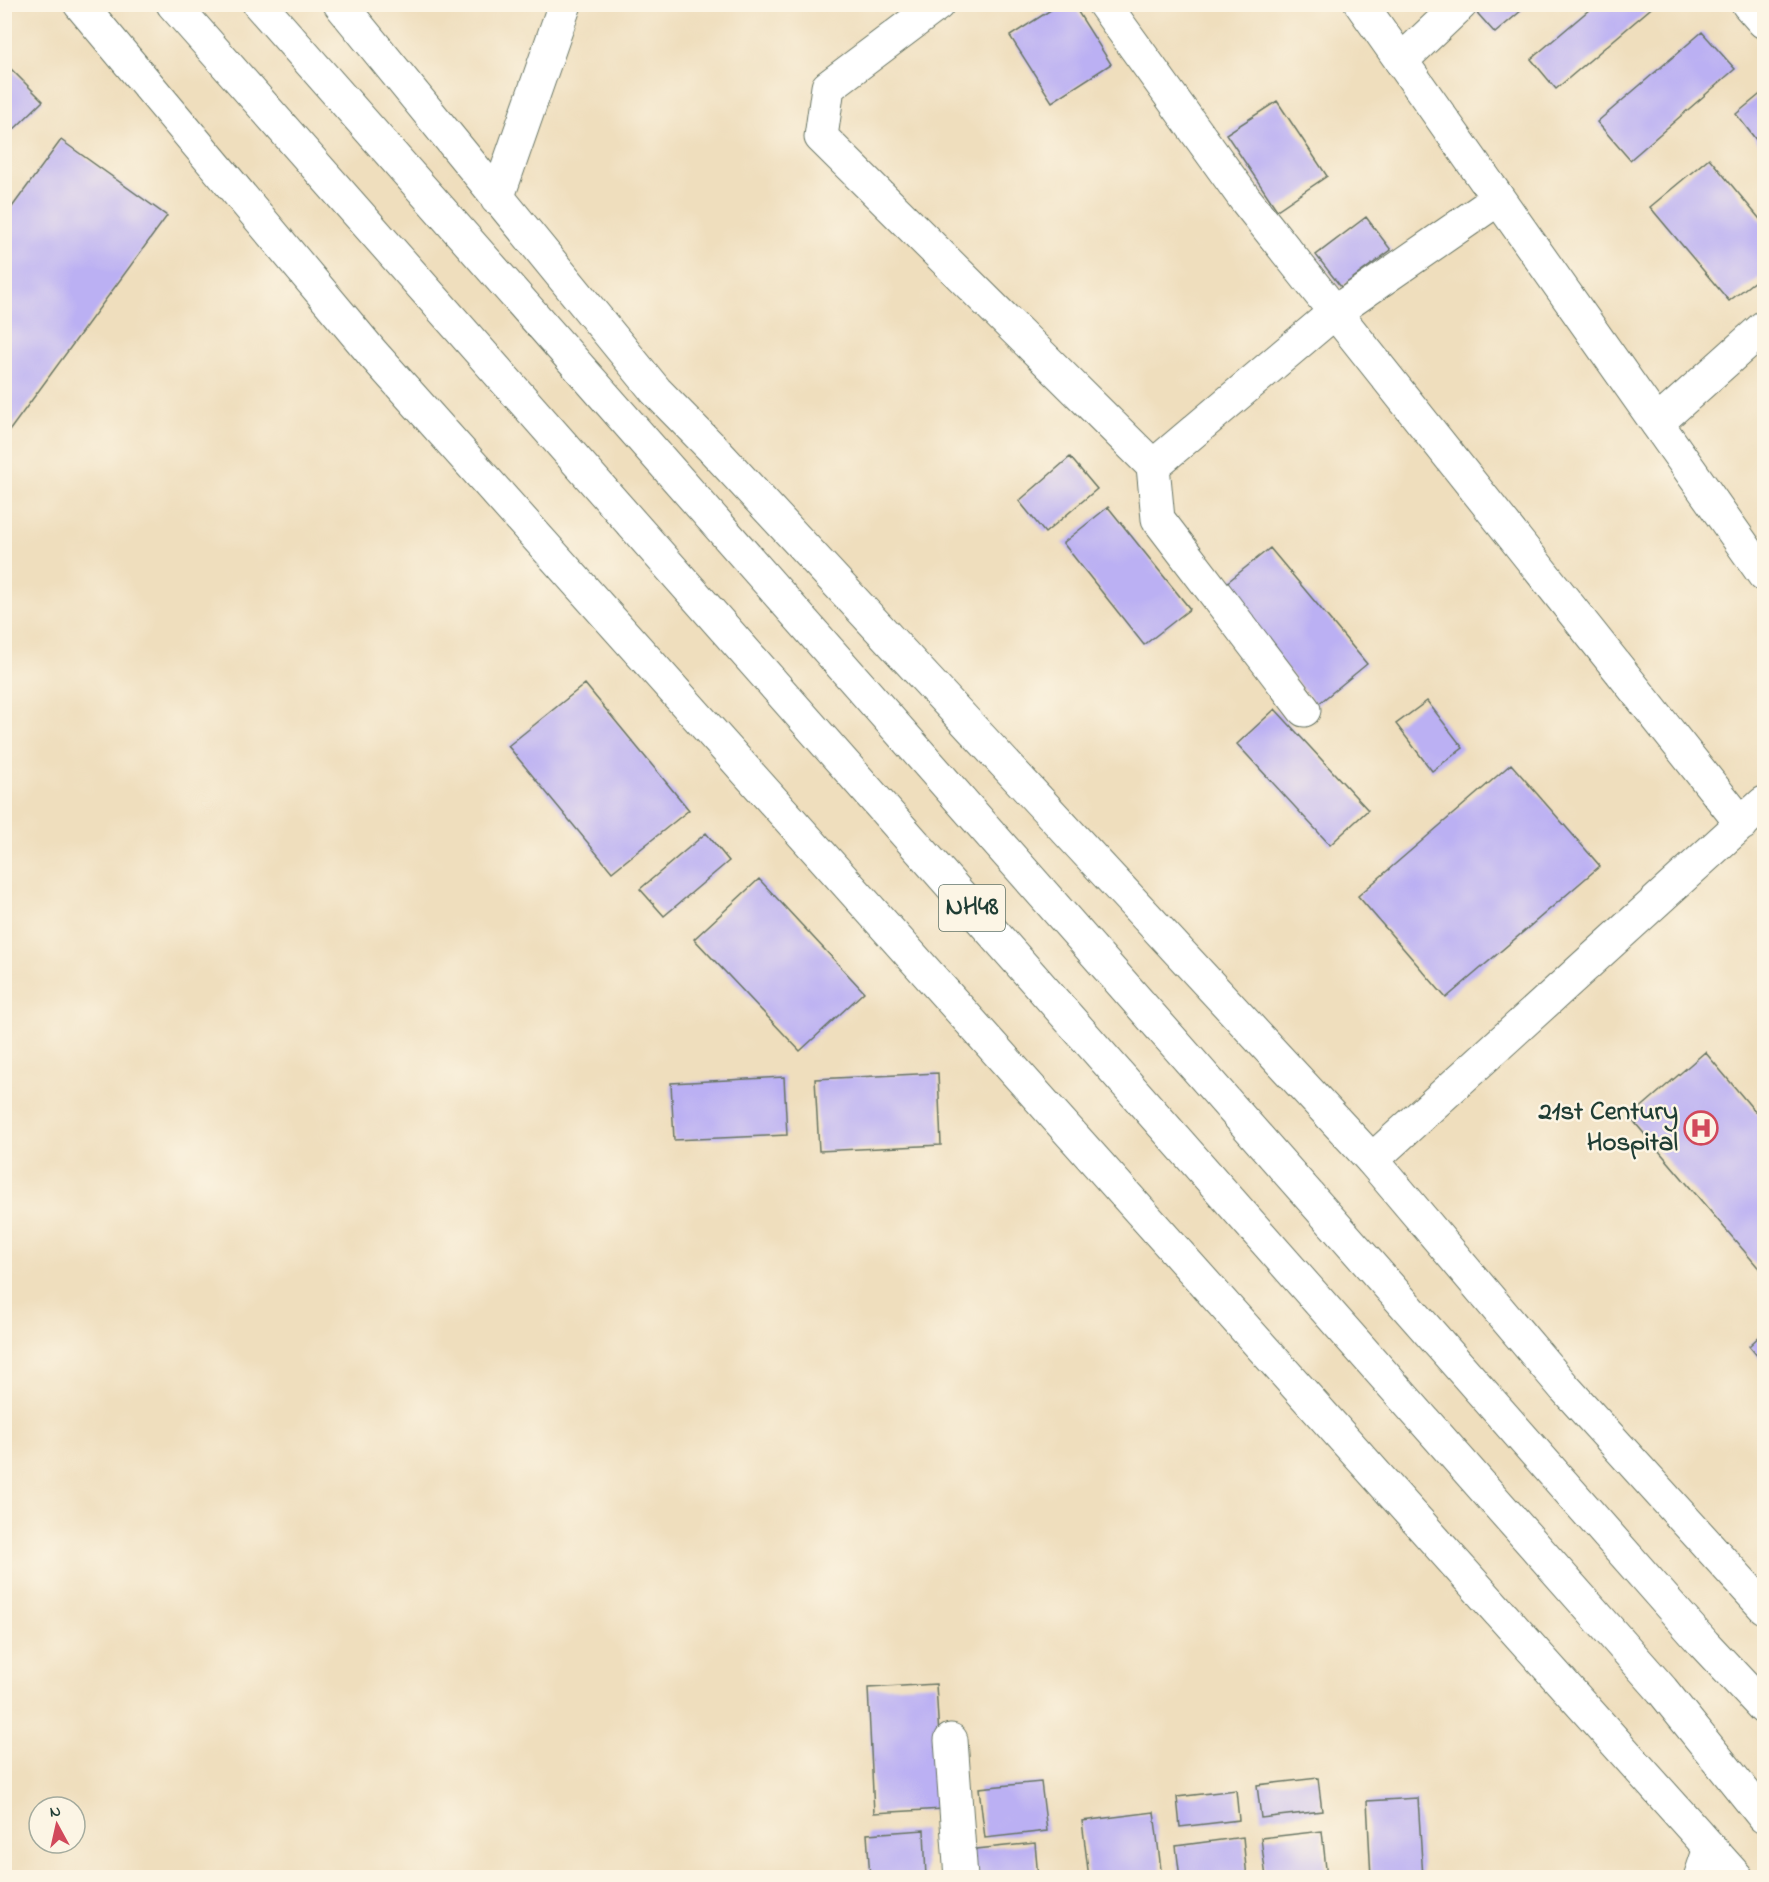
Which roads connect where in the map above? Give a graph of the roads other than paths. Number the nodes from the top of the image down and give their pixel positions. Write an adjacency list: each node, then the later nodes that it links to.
1 (80, 4): 27 (main road)
2 (173, 4): 26 (main road, NH48)
3 (259, 4): 24 (main road, NH48)
4 (340, 4): 13 (main road)
5 (565, 4): 13 (main road)
6 (938, 4): 18 (main road)
7 (1104, 4): 15 (main road)
8 (1361, 4): 12 (main road)
9 (1461, 4): 12 (main road)
10 (1748, 4): 11 (main road)
11 (1764, 22)
12 (1401, 62): 14 (main road)
13 (497, 198): 22 (main road)
14 (1498, 199): 15 (main road); 17 (main road)
15 (1335, 312): 18 (main road); 21 (main road)
16 (1764, 327): 17 (main road)
17 (1657, 423): 19 (main road)
18 (1153, 466): 20 (main road)
19 (1764, 575)
20 (1304, 710)
21 (1753, 814): 22 (main road)
22 (1372, 1160): 23 (main road)
23 (1764, 1607)
24 (1764, 1708)
25 (951, 1740): 28 (main road)
26 (1764, 1817)
27 (1705, 1863): 29 (main road)
28 (961, 1878)
29 (1737, 1878)

